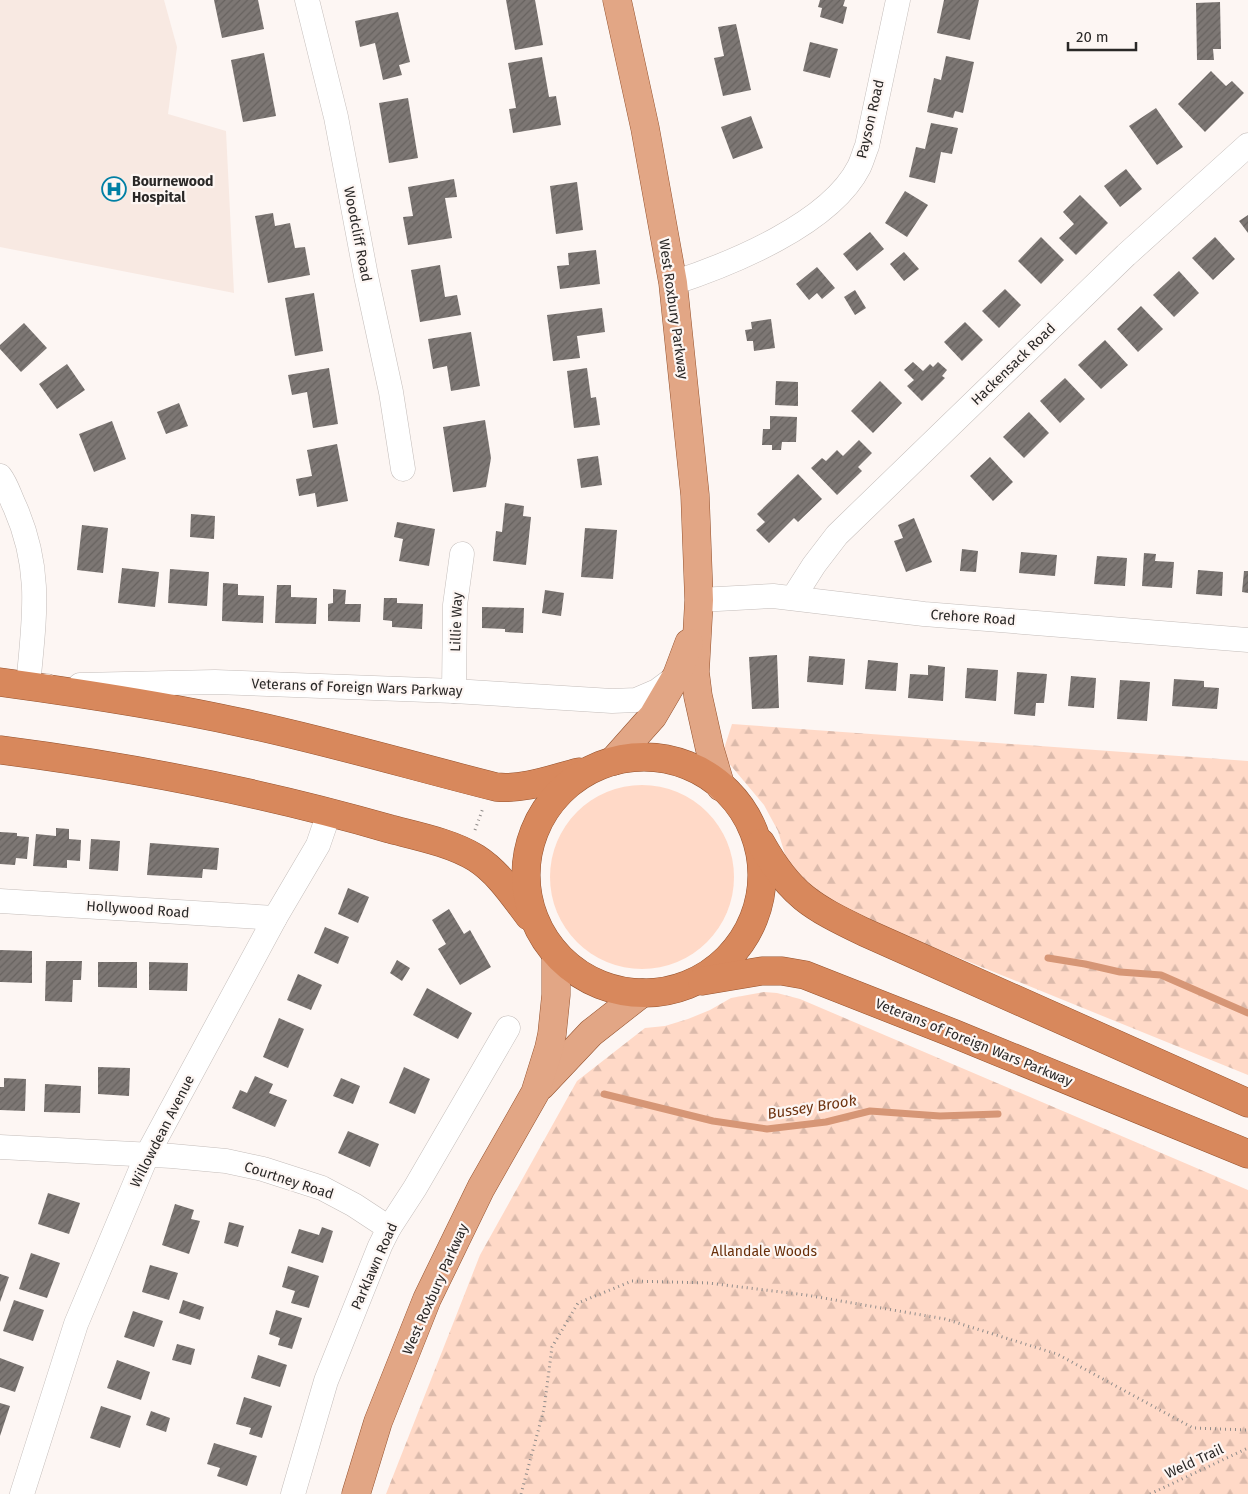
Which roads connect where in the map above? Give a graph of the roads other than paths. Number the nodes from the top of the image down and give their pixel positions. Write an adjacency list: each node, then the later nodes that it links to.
1 (307, 0): 6 (street, Woodcliff Road)
2 (617, 0): 5 (main road, West Roxbury Parkway)
3 (898, 0): 5 (street, Payson Road)
4 (1248, 145): 9 (street, Hackensack Road)
5 (673, 283): 10 (main road, West Roxbury Parkway)
6 (403, 469)
7 (0, 476): 14 (street)
8 (462, 554): 15 (street, Lillie Way)
9 (793, 598): 10 (street, Crehore Road); 11 (street, Crehore Road)
10 (698, 611): 12 (main road, West Roxbury Parkway); 18 (main road, West Roxbury Parkway)
11 (1248, 640)
12 (678, 675): 15 (street, Veterans of Foreign Wars Parkway); 17 (main road, West Roxbury Parkway)
13 (0, 682): 14 (highway, Veterans of Foreign Wars Parkway)
14 (28, 686): 15 (street, Veterans of Foreign Wars Parkway); 17 (highway, Veterans of Foreign Wars Parkway)
15 (454, 690)
16 (0, 750): 19 (highway)
17 (603, 765): 18 (highway, Veterans of Foreign Wars Parkway); 23 (highway)
18 (721, 787): 20 (highway, Veterans of Foreign Wars Parkway)
19 (330, 813): 22 (street, Willowdean Avenue); 23 (highway)
20 (749, 822): 25 (highway); 29 (highway)
21 (0, 901): 22 (street, Hollywood Road)
22 (275, 918): 32 (street, Willowdean Avenue)
23 (536, 924): 24 (highway)
24 (556, 954): 26 (highway); 28 (main road, West Roxbury Parkway)
25 (693, 982): 26 (highway); 31 (highway, Veterans of Foreign Wars Parkway)
26 (642, 993): 28 (main road, West Roxbury Parkway)
27 (508, 1028): 33 (street, Parklawn Road)
28 (535, 1093): 36 (main road, West Roxbury Parkway)
29 (1248, 1102)
30 (0, 1147): 32 (street, Courtney Road)
31 (1248, 1154)
32 (147, 1155): 33 (street, Courtney Road); 34 (street, Willowdean Avenue)
33 (389, 1228): 35 (street, Parklawn Road)
34 (22, 1494)
35 (293, 1494)
36 (356, 1494)

